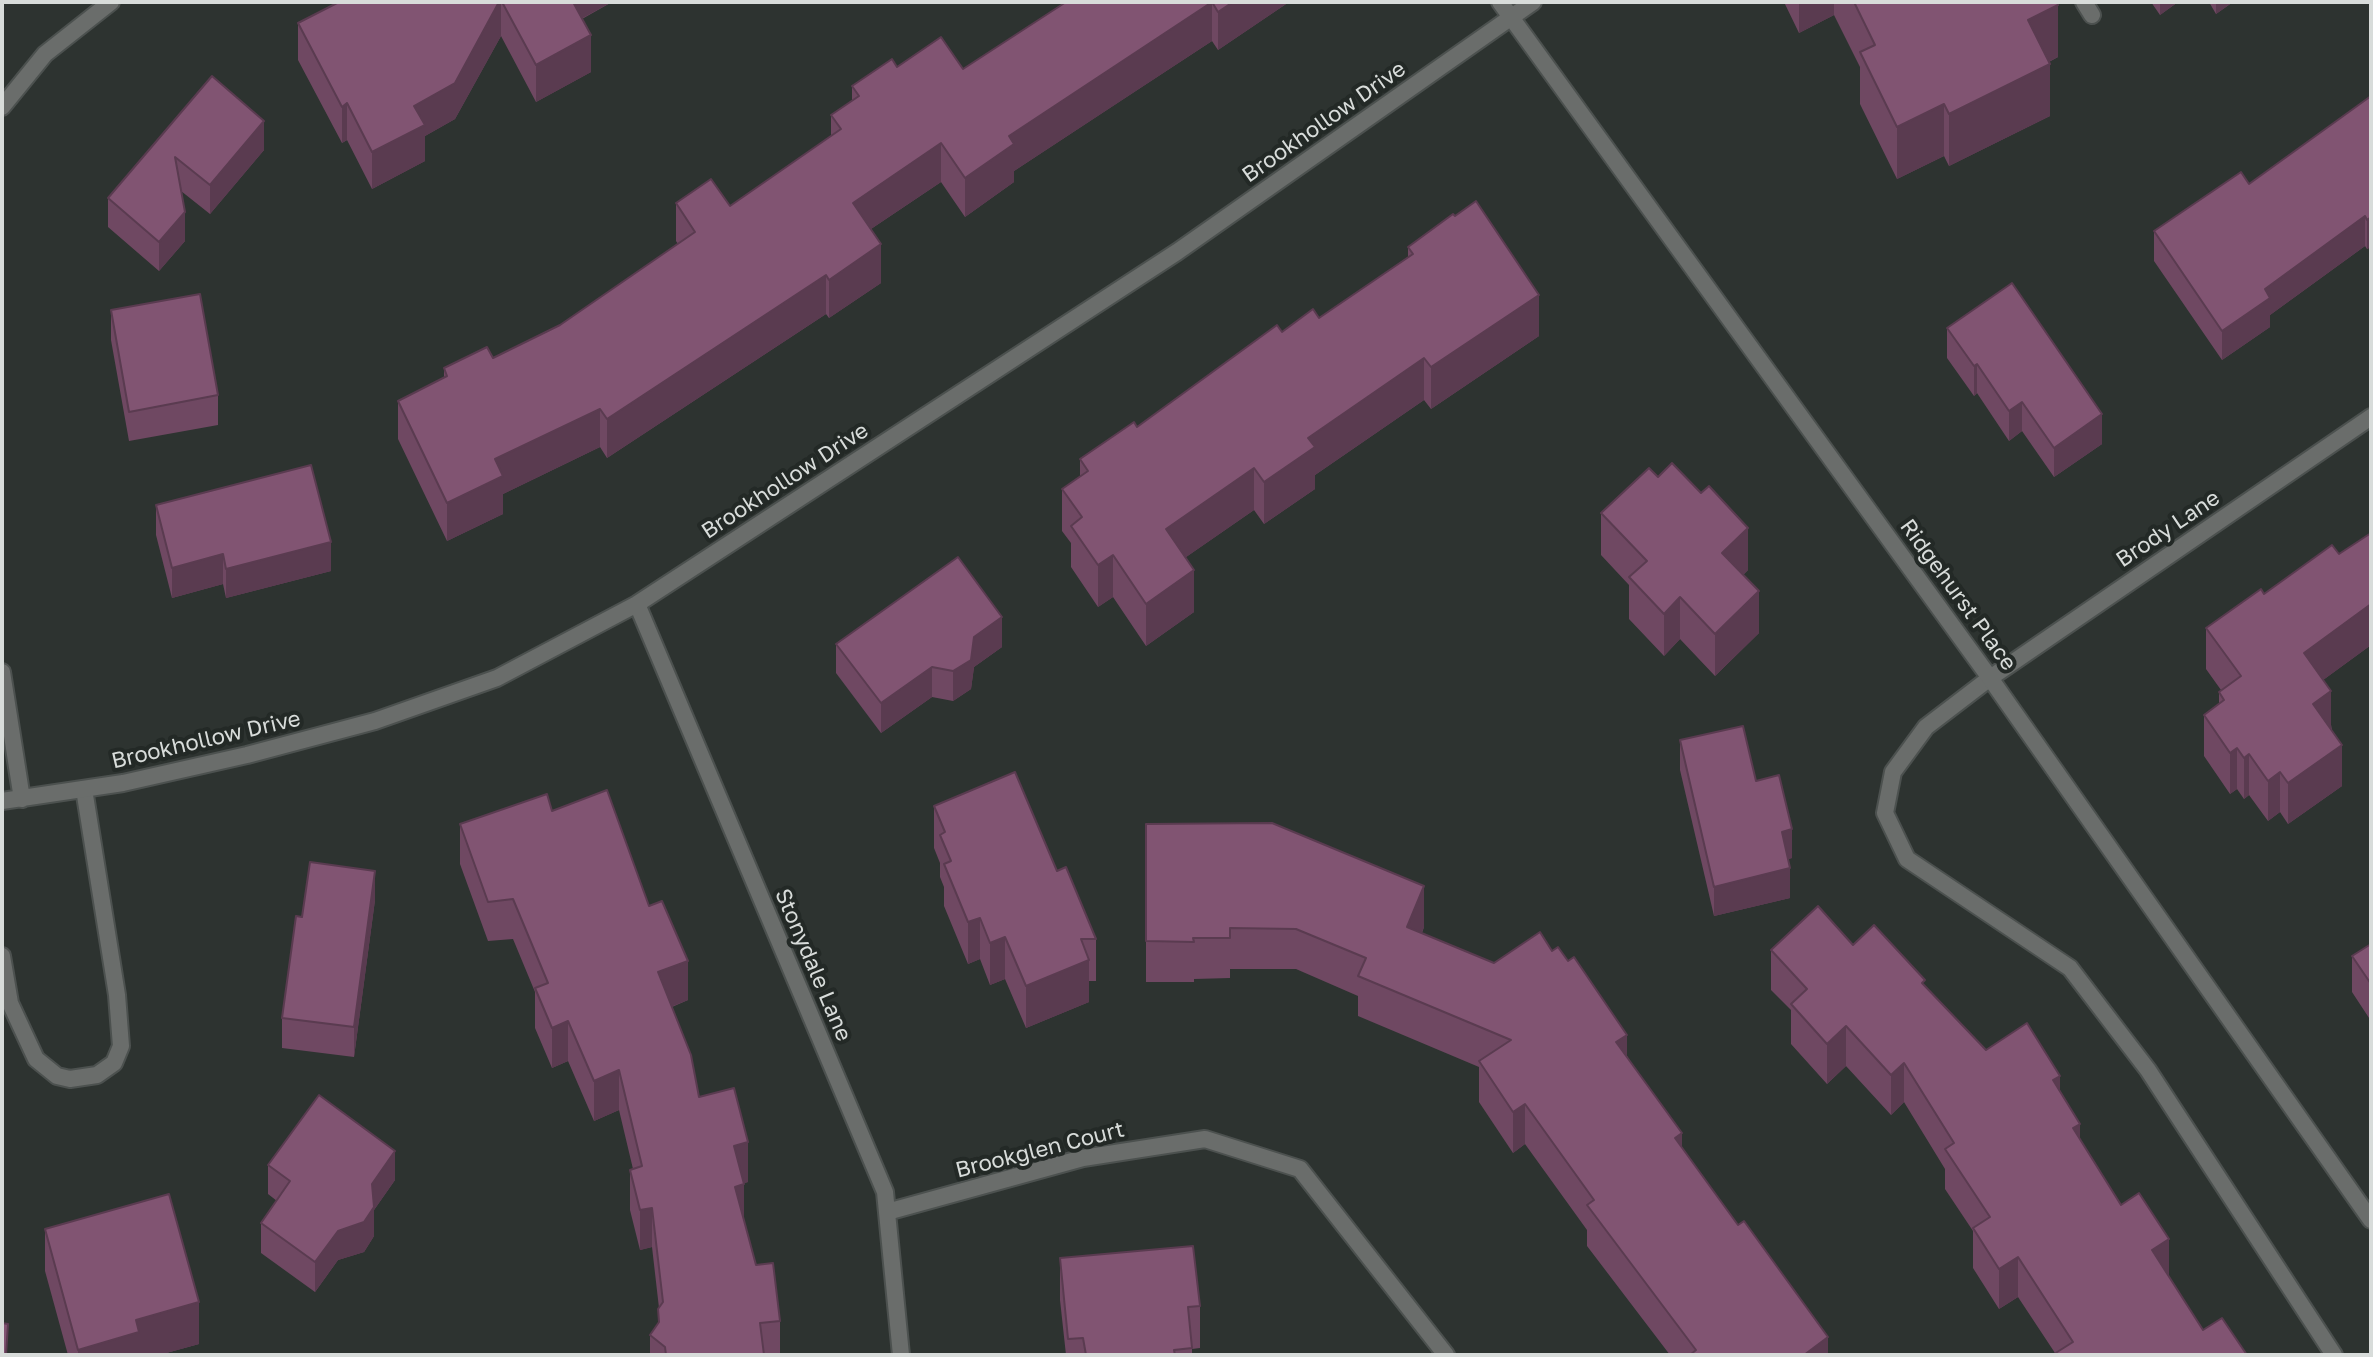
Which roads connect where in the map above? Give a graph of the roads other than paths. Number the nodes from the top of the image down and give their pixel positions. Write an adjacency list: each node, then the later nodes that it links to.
1 (111, 2): 5 (street)
2 (1500, 2): 4 (street, Ridgehurst Place)
3 (1533, 2): 4 (street, Brookhollow Drive)
4 (1511, 18): 7 (street, Brookhollow Drive); 9 (street, Ridgehurst Place)
5 (2, 107)
6 (2371, 417): 9 (street, Brody Lane)
7 (637, 604): 10 (street, Brookhollow Drive); 14 (street, Stonydale Lane)
8 (2, 672): 11 (street)
9 (1990, 678): 15 (street, Ridgehurst Place); 18 (street, Brody Lane)
10 (84, 789): 11 (street, Brookhollow Drive); 13 (street)
11 (22, 799): 12 (street, Brookhollow Drive)
12 (2, 801)
13 (2, 956)
14 (887, 1212): 16 (street, Stonydale Lane); 17 (street, Brookglen Court)
15 (2371, 1220)
16 (901, 1355)
17 (1446, 1355)
18 (2334, 1355)

